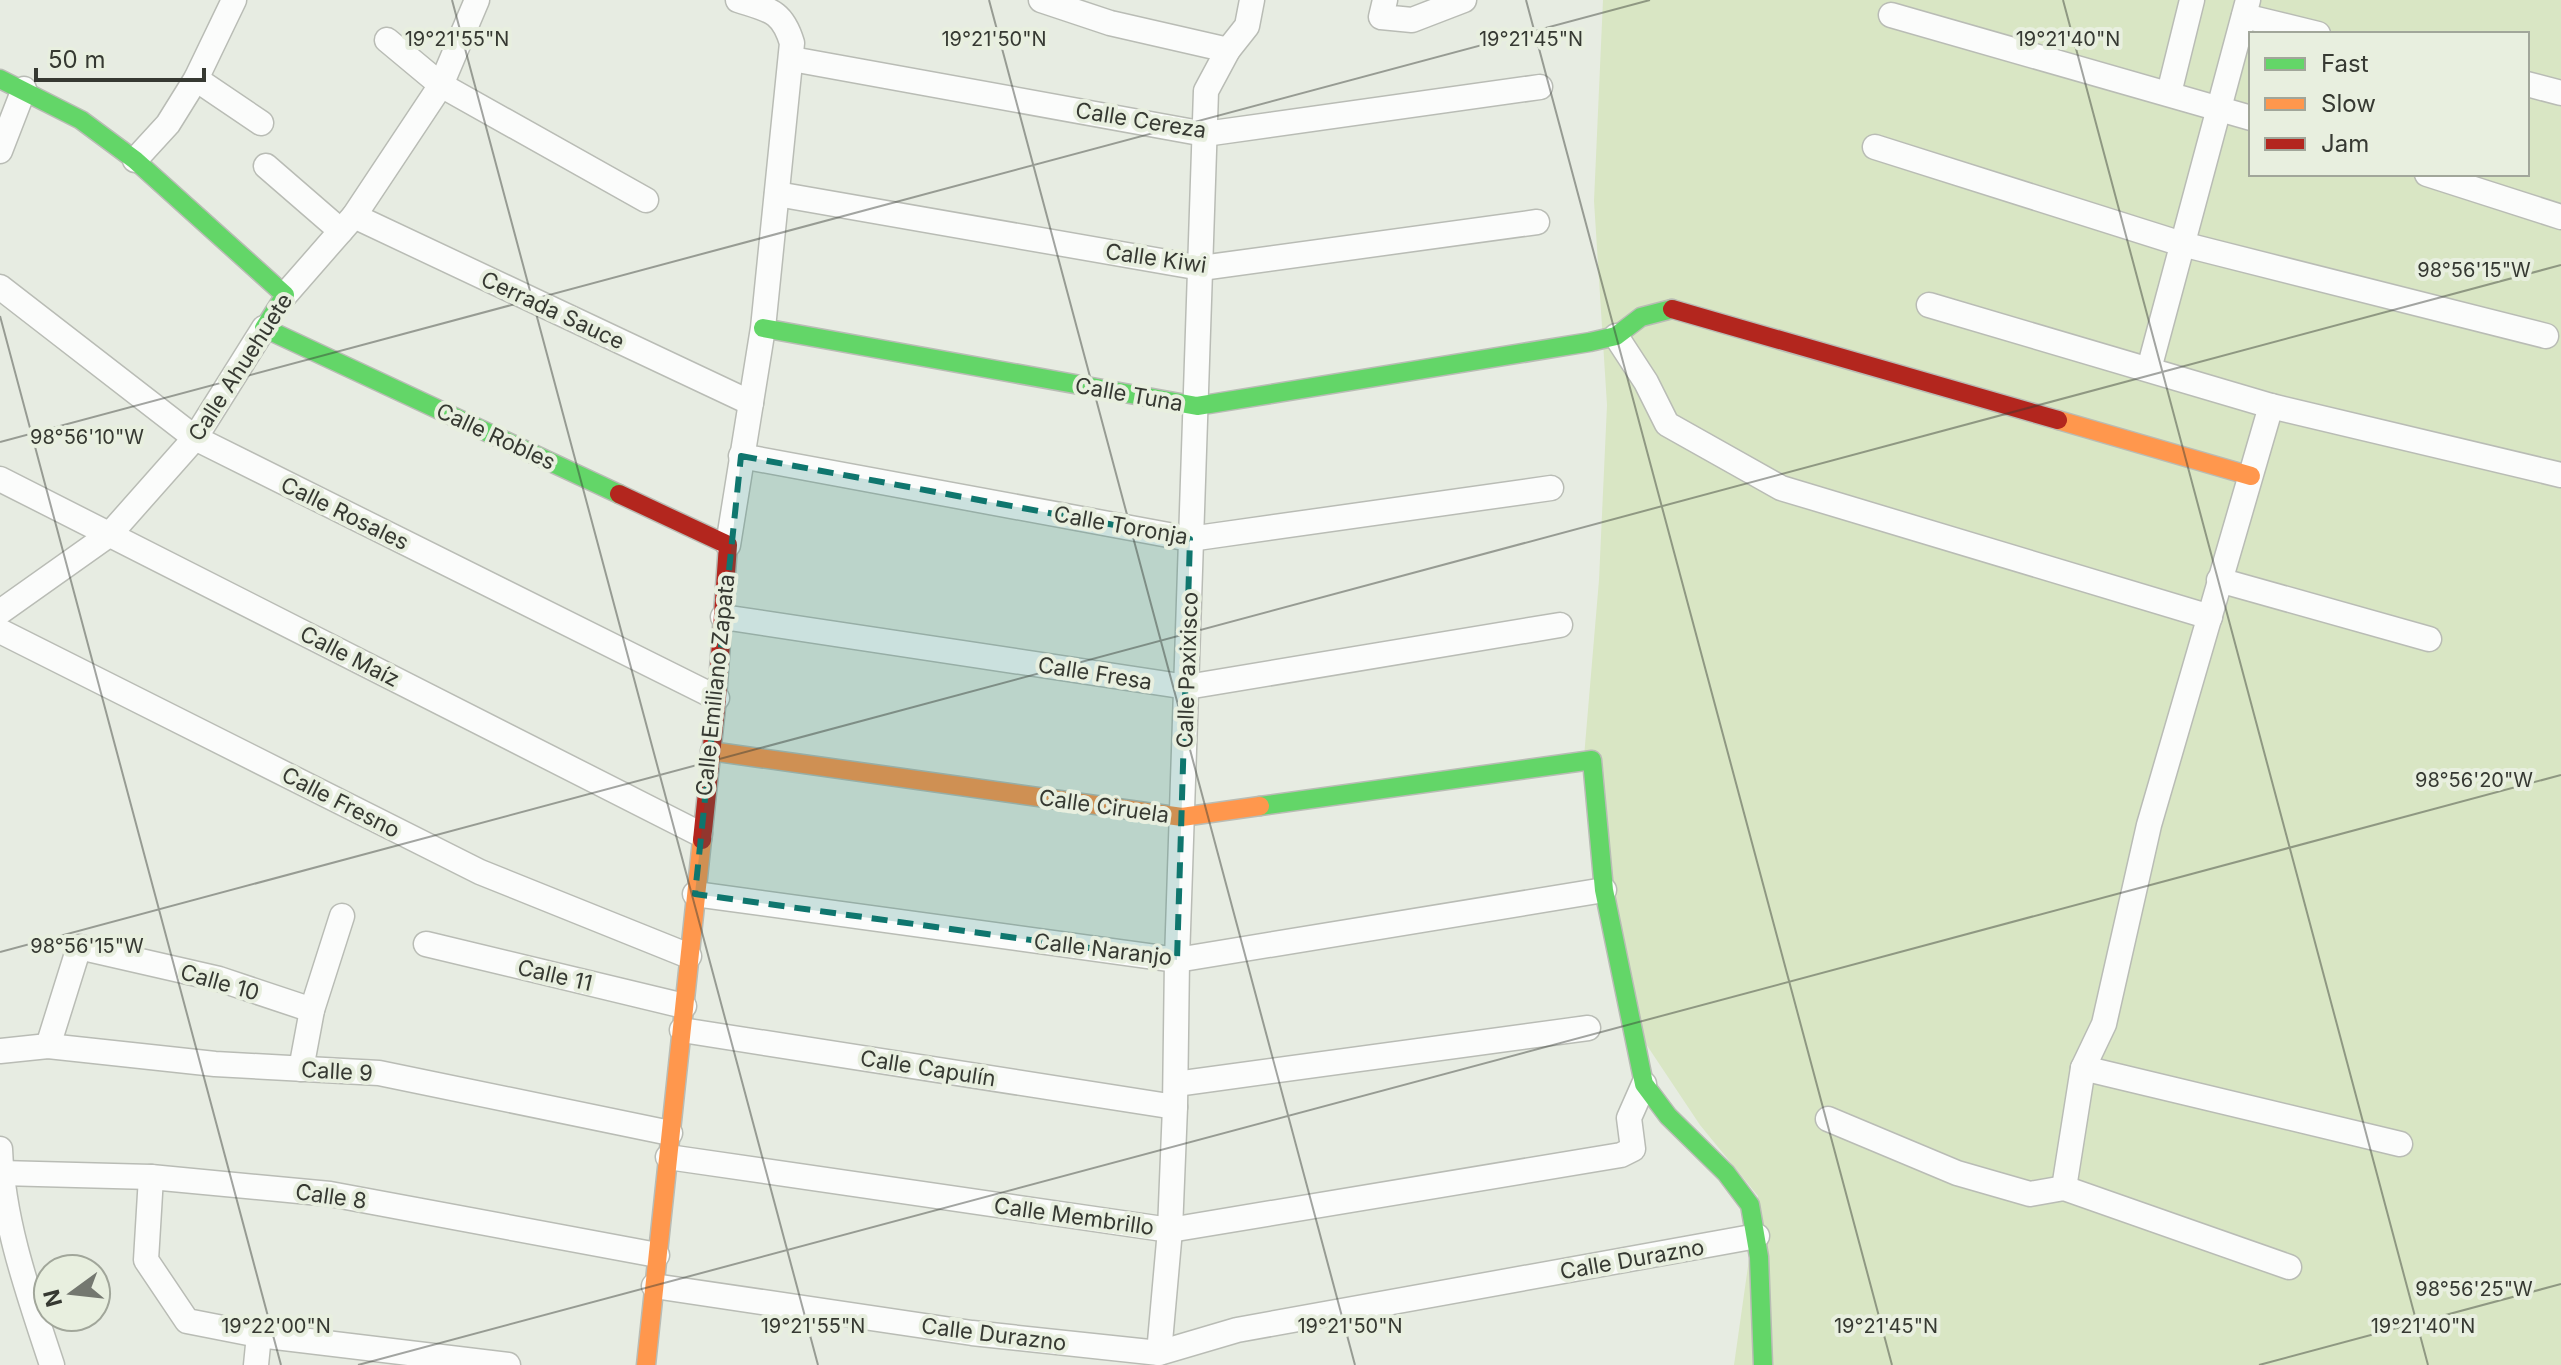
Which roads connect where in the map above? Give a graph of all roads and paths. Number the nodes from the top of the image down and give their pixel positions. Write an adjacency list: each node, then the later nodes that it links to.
1 (234, 0): 17 (street)
2 (477, 0): 18 (street, Calle Ahuehuete)
3 (738, 0): 15 (street, Calle Emiliano Zapata)
4 (1041, 0): 10 (street)
5 (1252, 0): 14 (street, Calle Paxixisco)
6 (1464, 0): 8 (street)
7 (2192, 0): 22 (street)
8 (1383, 8)
9 (2246, 8): 12 (street); 24 (street)
10 (1112, 11): 14 (street)
11 (1891, 15): 22 (street)
12 (2312, 32)
13 (387, 40): 18 (street)
14 (1228, 50): 27 (street, Calle Paxixisco)
15 (792, 59): 27 (street, Calle Cereza); 33 (street, Calle Emiliano Zapata)
16 (0, 79): 21 (street)
17 (196, 79): 26 (street); 30 (street)
18 (441, 85): 34 (street); 37 (street, Calle Ahuehuete)
19 (2529, 85): 23 (street)
20 (1540, 87): 27 (street, Calle Cereza)
21 (24, 89): 29 (street); 30 (street)
22 (2169, 93): 24 (street)
23 (2561, 93)
24 (2221, 108): 25 (street); 38 (street)
25 (2249, 117)
26 (261, 123)
27 (1205, 134): 39 (street, Calle Paxixisco)
28 (1875, 147): 38 (street)
29 (0, 151)
30 (135, 160): 41 (street)
31 (266, 166): 37 (street, Cerrada Sauce)
32 (2433, 176): 35 (street)
33 (777, 194): 39 (street, Calle Kiwi); 44 (street, Calle Emiliano Zapata)
34 (646, 200)
35 (2561, 217)
36 (1537, 222): 39 (street, Calle Kiwi)
37 (348, 224): 41 (street, Calle Ahuehuete); 48 (street, Cerrada Sauce)
38 (2182, 244): 46 (street); 47 (street)
39 (1201, 268): 49 (street, Calle Paxixisco)
40 (0, 287): 51 (street, Calle Rosales)
41 (285, 295): 43 (street, Calle Ahuehuete)
42 (1929, 305): 47 (street)
43 (264, 328): 51 (street, Calle Ahuehuete); 59 (street, Calle Robles)
44 (763, 328): 48 (street, Calle Emiliano Zapata); 49 (street, Calle Tuna)
45 (1616, 336): 49 (street, Calle Tuna); 54 (street); 63 (street)
46 (2546, 336)
47 (2149, 369): 50 (street)
48 (751, 403): 52 (street, Calle Emiliano Zapata)
49 (1197, 406): 58 (street, Calle Paxixisco)
50 (2271, 406): 53 (street); 54 (street)
51 (195, 438): 57 (street, Calle Ahuehuete); 68 (street, Calle Rosales)
52 (741, 456): 58 (street, Calle Toronja); 59 (street, Calle Emiliano Zapata)
53 (2561, 475)
54 (2251, 476): 60 (street)
55 (0, 479): 57 (street, Calle Maíz)
56 (1551, 488): 58 (street, Calle Toronja)
57 (110, 534): 61 (street, Calle Ahuehuete); 71 (street, Calle Maíz)
58 (1190, 539): 67 (street, Calle Paxixisco)
59 (728, 545): 62 (street, Calle Emiliano Zapata)
60 (2219, 580): 63 (street); 66 (street)
61 (0, 612)
62 (723, 617): 67 (street, Calle Fresa); 68 (street, Calle Emiliano Zapata)
63 (2210, 617): 83 (street)
64 (1560, 625): 67 (street, Calle Fresa)
65 (0, 631): 76 (street, Calle Fresno)
66 (2429, 639)
67 (1187, 687): 70 (street, Calle Paxixisco)
68 (717, 698): 69 (street, Calle Emiliano Zapata)
69 (710, 751): 70 (street, Calle Ciruela); 71 (street, Calle Emiliano Zapata)
70 (1182, 817): 72 (street, Calle Ciruela); 77 (street, Calle Paxixisco)
71 (700, 834): 73 (street, Calle Emiliano Zapata)
72 (1604, 890): 77 (street, Calle Naranjo); 85 (street)
73 (695, 894): 76 (street, Calle Emiliano Zapata); 77 (street, Calle Naranjo)
74 (342, 916): 78 (street)
75 (426, 944): 79 (street, Calle 11)
76 (689, 956): 79 (street, Calle Emiliano Zapata)
77 (1177, 960): 86 (street, Calle Paxixisco)
78 (312, 1010): 81 (street, Calle 10); 84 (street)
79 (683, 1018): 86 (street, Calle Capulín); 89 (street, Calle Emiliano Zapata)
80 (1588, 1028): 86 (street, Calle Capulín)
81 (48, 1046): 82 (street, Calle 9); 84 (street, Calle 9)
82 (0, 1051)
83 (2083, 1068): 88 (street); 93 (street)
84 (301, 1069): 89 (street, Calle 9)
85 (1644, 1084): 94 (street, Calle Membrillo); 95 (street)
86 (1175, 1095): 94 (street, Calle Paxixisco)
87 (1828, 1119): 93 (street)
88 (2400, 1144)
89 (669, 1145): 94 (street, Calle Membrillo); 96 (street, Calle Emiliano Zapata)
90 (0, 1149): 91 (street)
91 (1, 1173): 92 (street, Calle 8); 97 (street)
92 (151, 1177): 96 (street, Calle 8); 100 (street)
93 (2064, 1188): 98 (street)
94 (1170, 1230): 101 (street, Calle Paxixisco)
95 (1757, 1236): 101 (street, Calle Durazno); 106 (street)
96 (657, 1255): 99 (street, Calle Emiliano Zapata)
97 (9, 1261): 102 (street)
98 (2289, 1267)
99 (654, 1286): 101 (street, Calle Durazno); 105 (street, Calle Emiliano Zapata)
100 (259, 1335): 103 (street); 104 (street)
101 (1159, 1353)
102 (52, 1365)
103 (256, 1365)
104 (508, 1365)
105 (646, 1365)
106 (1763, 1365)

